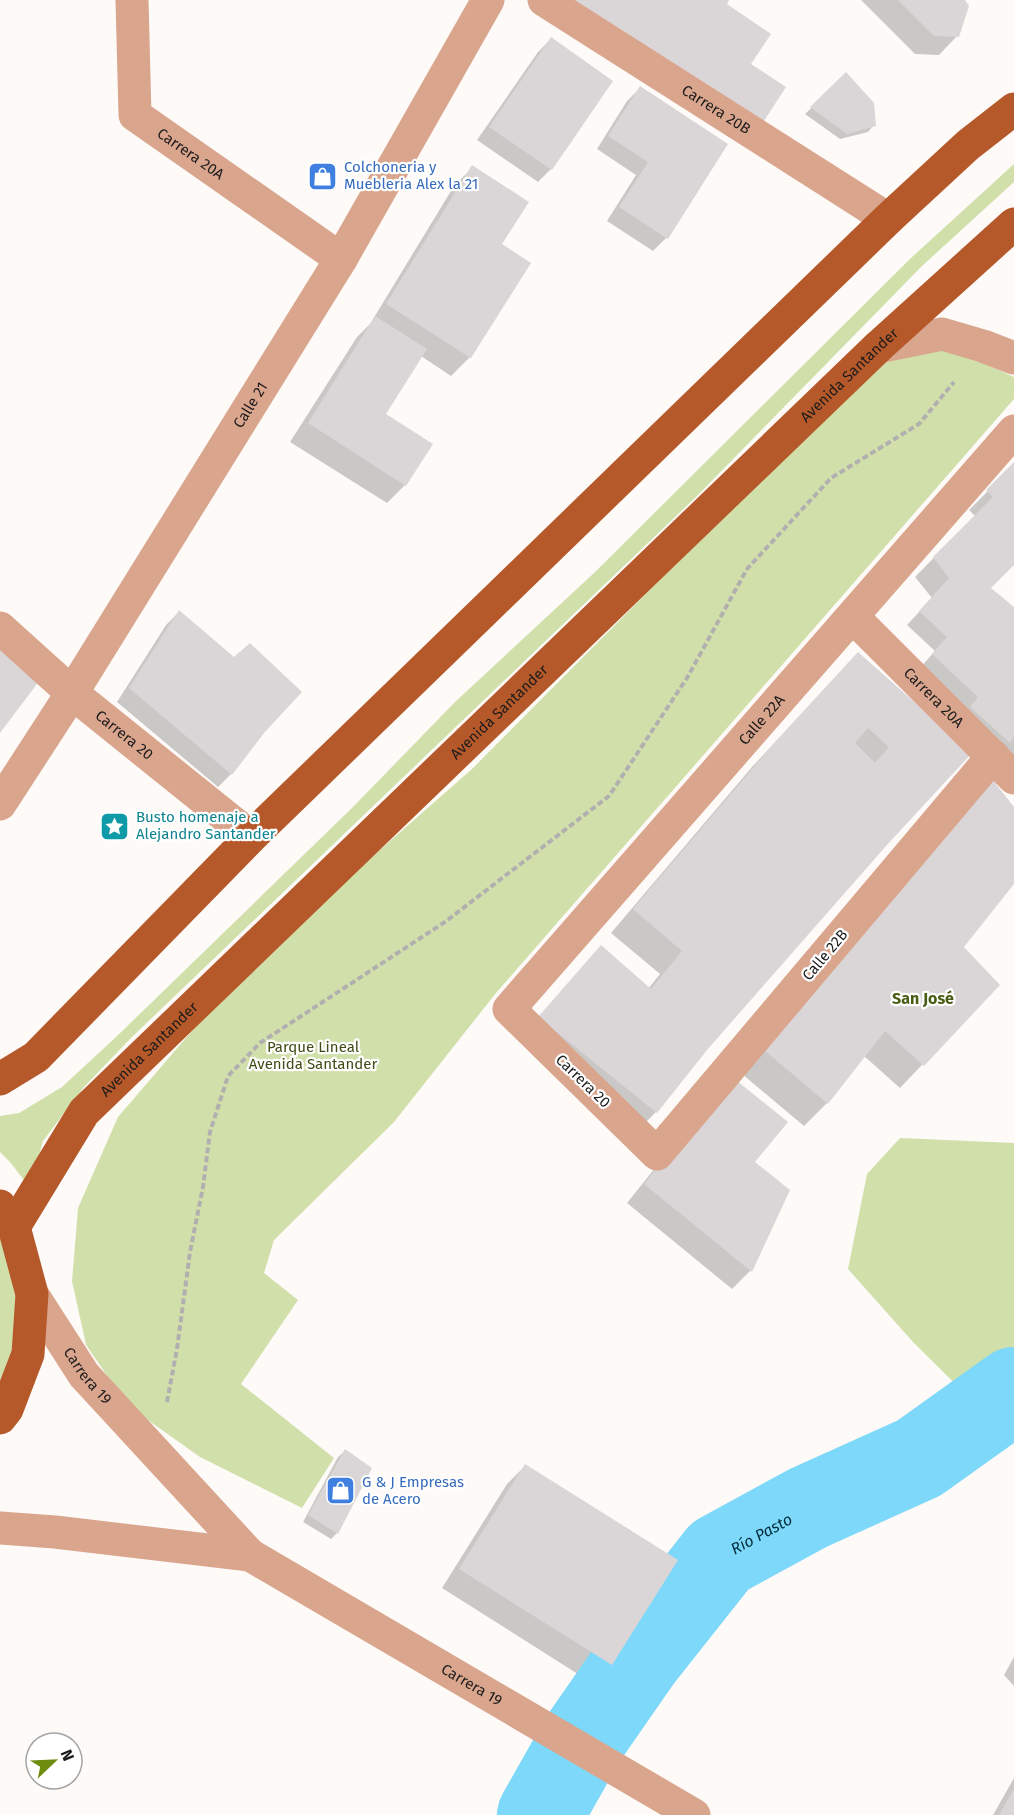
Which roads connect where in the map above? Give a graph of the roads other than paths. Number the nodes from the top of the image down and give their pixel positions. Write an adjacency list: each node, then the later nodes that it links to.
1 (132, 0): 7 (street, Carrera 20A)
2 (488, 0): 7 (street, Calle 21)
3 (544, 0): 5 (street, Carrera 20B)
4 (1014, 110): 5 (main road)
5 (888, 219): 16 (main road)
6 (1014, 224): 8 (main road, Avenida Santander)
7 (341, 259): 13 (street, Calle 21)
8 (878, 347): 9 (street); 20 (main road, Avenida Santander)
9 (1014, 358)
10 (1014, 431): 11 (street, Calle 22A)
11 (853, 616): 14 (street, Carrera 20A); 17 (street, Calle 22A)
12 (0, 628): 13 (street, Carrera 20)
13 (72, 693): 15 (street, Calle 21); 16 (street, Carrera 20)
14 (1004, 767): 19 (street, Calle 22B)
15 (0, 804)
16 (251, 837): 18 (main road)
17 (509, 1009): 19 (street, Carrera 20)
18 (0, 1079)
19 (657, 1154)
20 (7, 1217): 21 (main road)
21 (32, 1294): 22 (main road); 24 (street, Carrera 19)
22 (0, 1418)
23 (0, 1528): 24 (street, Carrera 19)
24 (250, 1555): 25 (street, Carrera 19)
25 (688, 1811)

